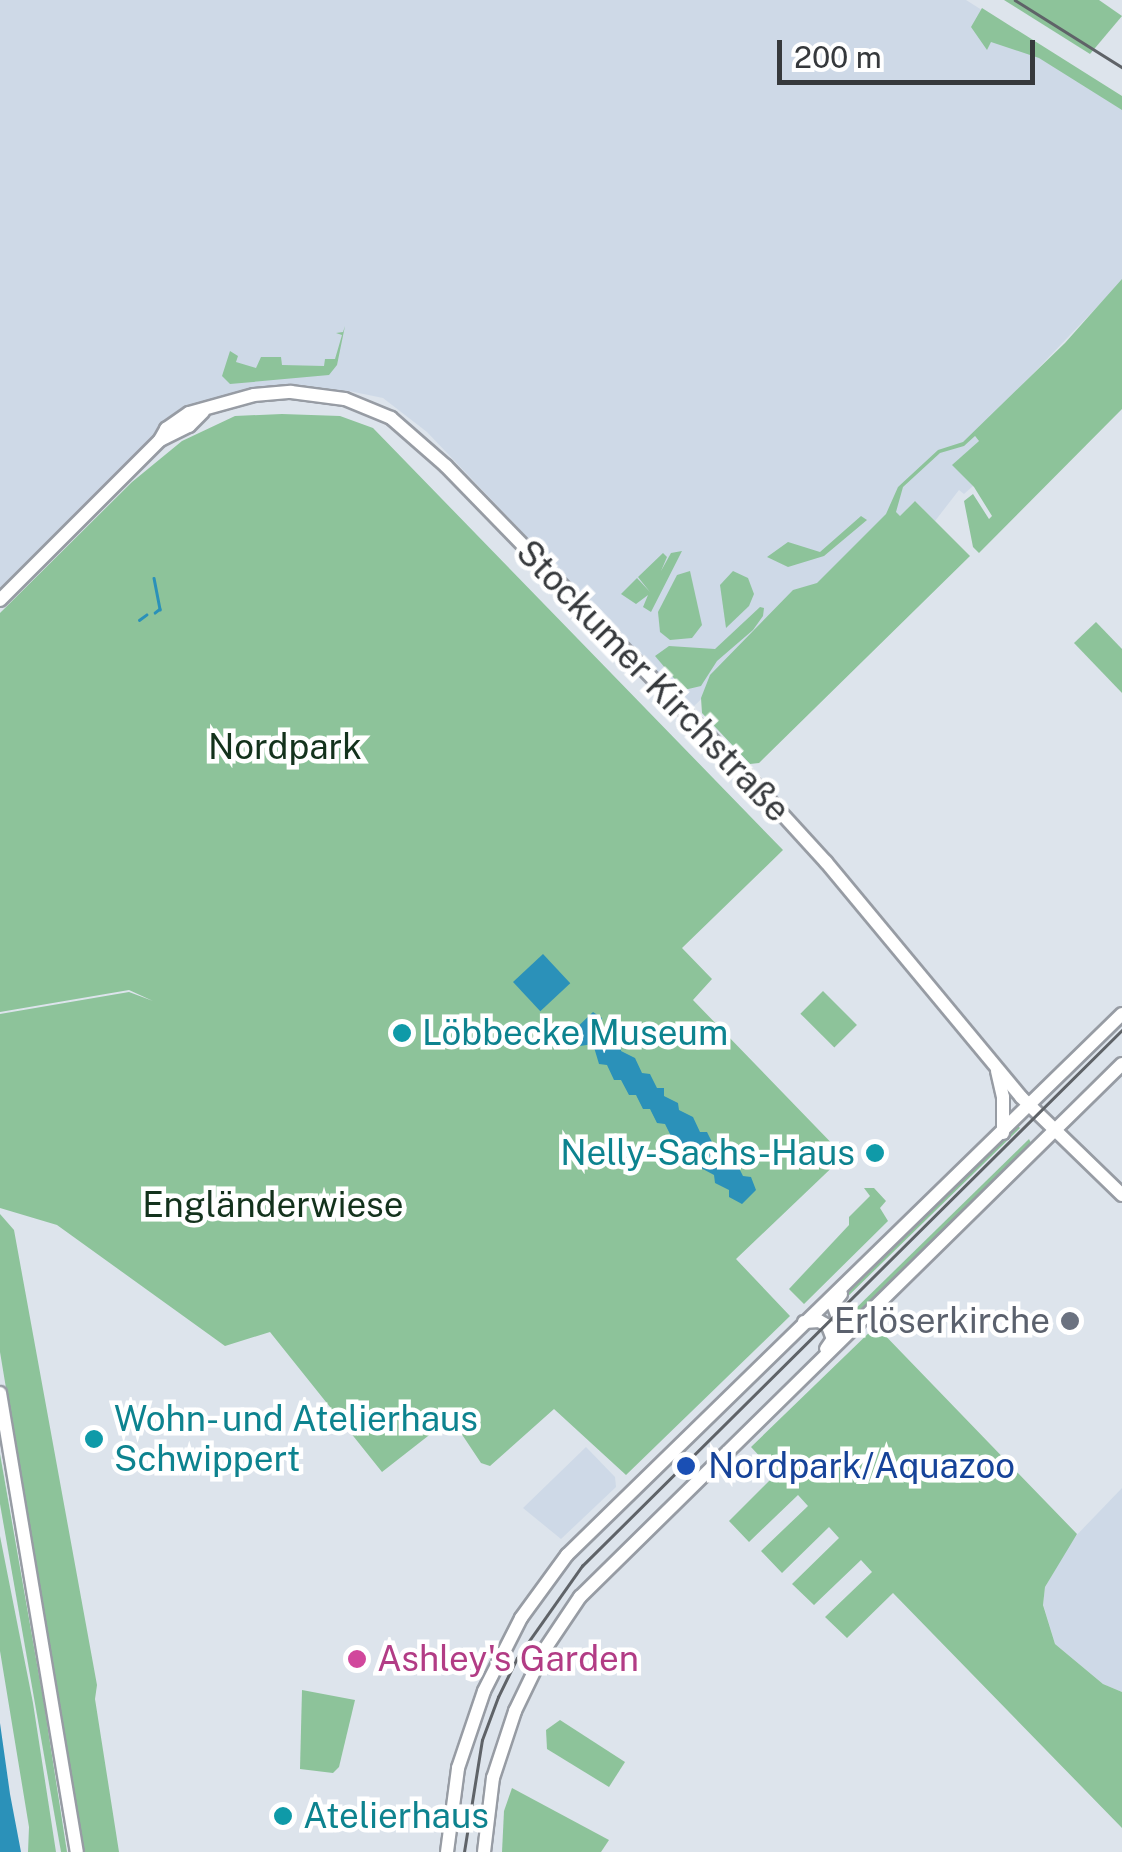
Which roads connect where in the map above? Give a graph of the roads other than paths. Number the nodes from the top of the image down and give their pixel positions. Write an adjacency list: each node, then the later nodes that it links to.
1 (0, 600): 4 (street, Stockumer Kirchstraße)
2 (1122, 1014): 7 (street)
3 (1122, 1064): 8 (street)
4 (996, 1068): 5 (street); 6 (street, Stockumer Kirchstraße)
5 (1000, 1082): 6 (street); 9 (street)
6 (1016, 1091): 7 (street, Stockumer Kirchstraße)
7 (1030, 1106): 8 (street, Stockumer Kirchstraße); 9 (street)
8 (1054, 1130): 10 (street, Stockumer Kirchstraße); 12 (street)
9 (1003, 1133): 11 (street)
10 (1122, 1195)
11 (841, 1287): 12 (street); 13 (street)
12 (865, 1318): 14 (street)
13 (804, 1322): 14 (street); 17 (street)
14 (821, 1360): 18 (street)
15 (0, 1394): 16 (street)
16 (77, 1852)
17 (447, 1852)
18 (484, 1852)

